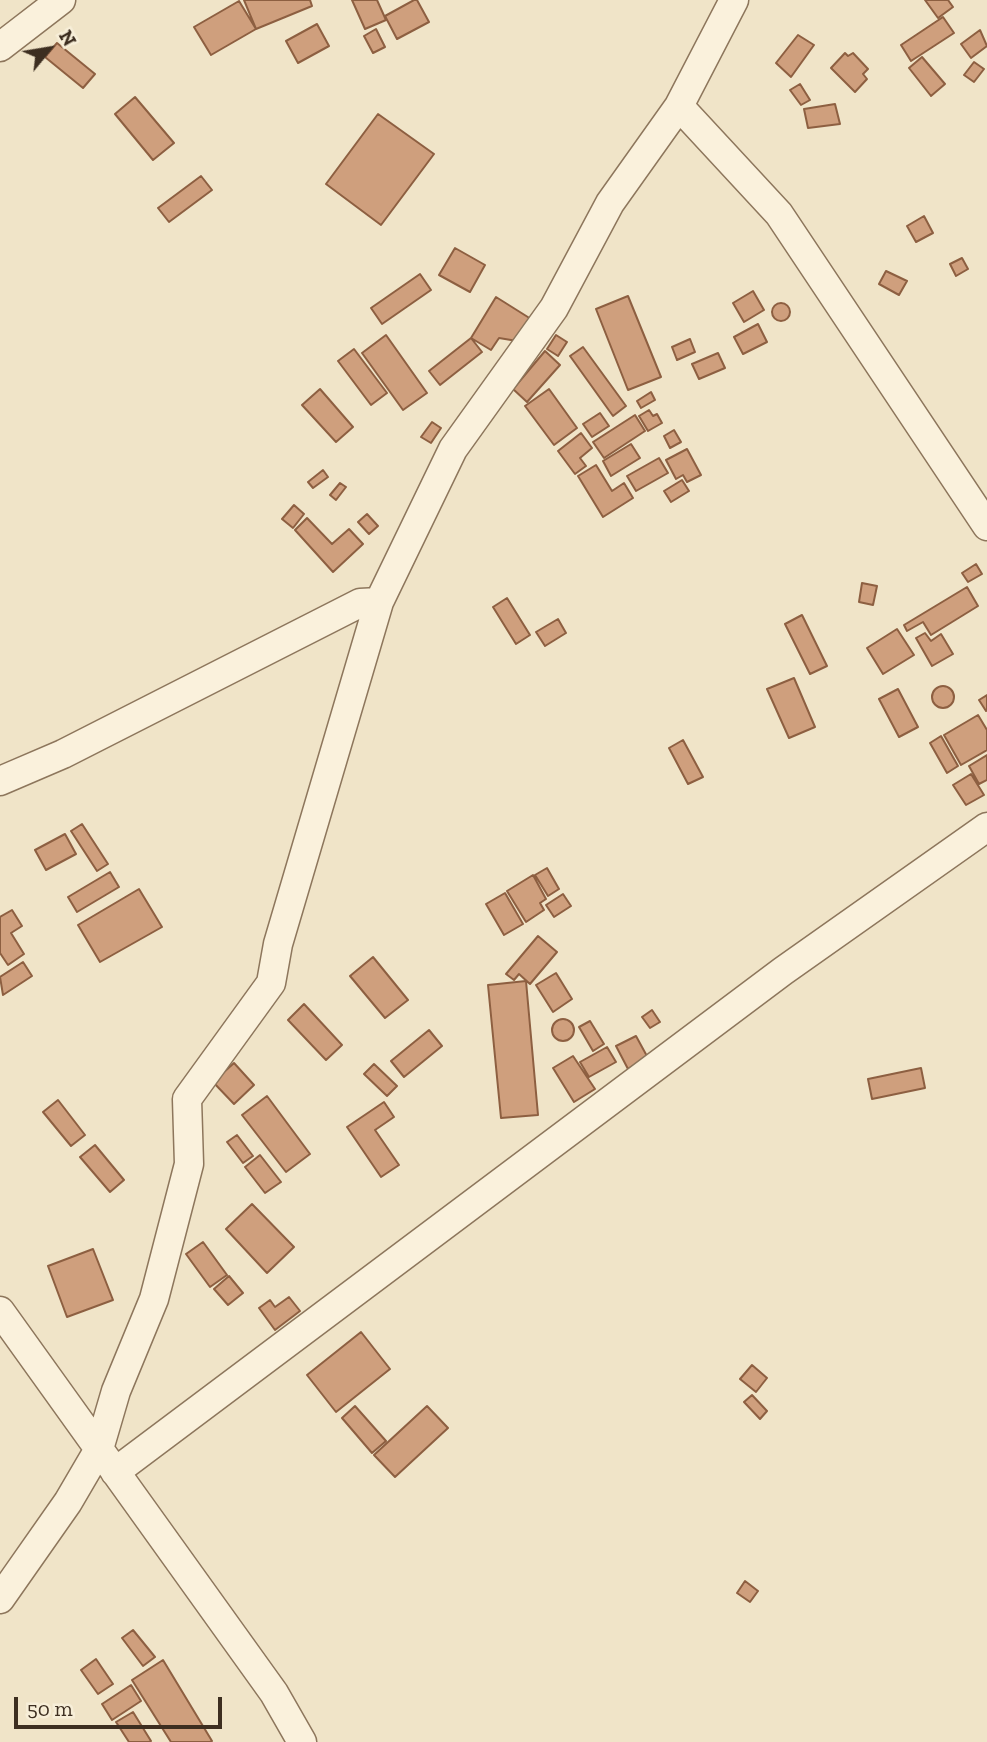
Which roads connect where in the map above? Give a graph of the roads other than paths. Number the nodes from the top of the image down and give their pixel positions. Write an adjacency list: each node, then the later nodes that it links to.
1 (61, 0): 3 (street)
2 (734, 0): 4 (street)
3 (0, 47)
4 (678, 106): 5 (street); 6 (street)
5 (987, 526)
6 (379, 603): 7 (street); 10 (street)
7 (0, 781)
8 (987, 827): 11 (street)
9 (0, 1311): 10 (street)
10 (99, 1449): 11 (street); 12 (street)
11 (115, 1472): 13 (street)
12 (0, 1599)
13 (302, 1742)

